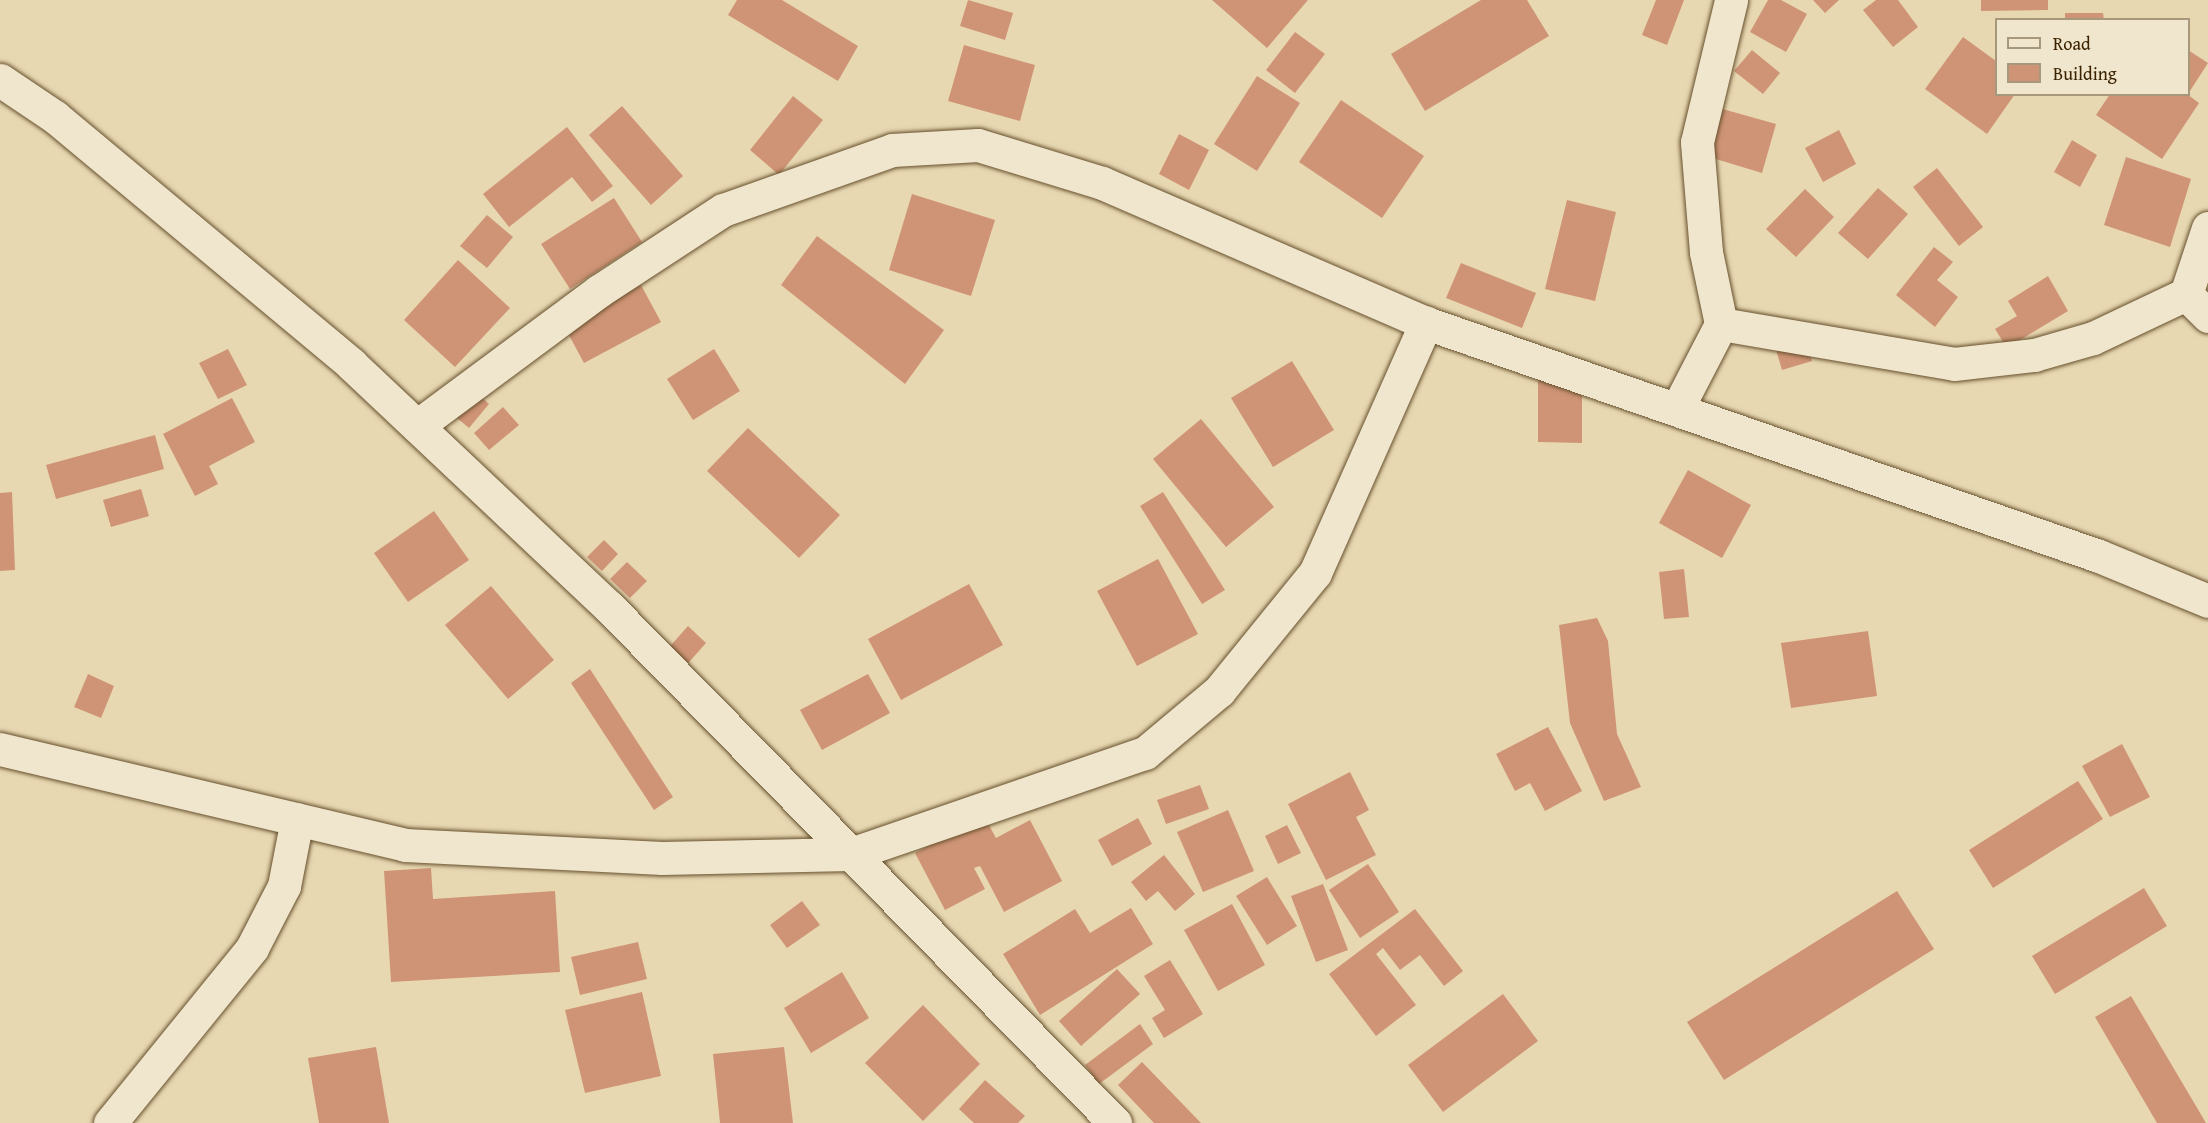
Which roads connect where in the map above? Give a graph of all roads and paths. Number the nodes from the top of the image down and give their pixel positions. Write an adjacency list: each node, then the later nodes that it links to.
1 (1731, 0): 6 (street)
2 (0, 80): 8 (street)
3 (2208, 228): 4 (street)
4 (2197, 305): 6 (street)
5 (1426, 322): 7 (street); 8 (street); 12 (street)
6 (1721, 324): 7 (street)
7 (1677, 409): 9 (street)
8 (417, 426): 12 (street)
9 (2208, 601)
10 (0, 749): 11 (street)
11 (297, 819): 12 (street); 14 (street)
12 (851, 854): 13 (street)
13 (1107, 1121)
14 (110, 1123)

